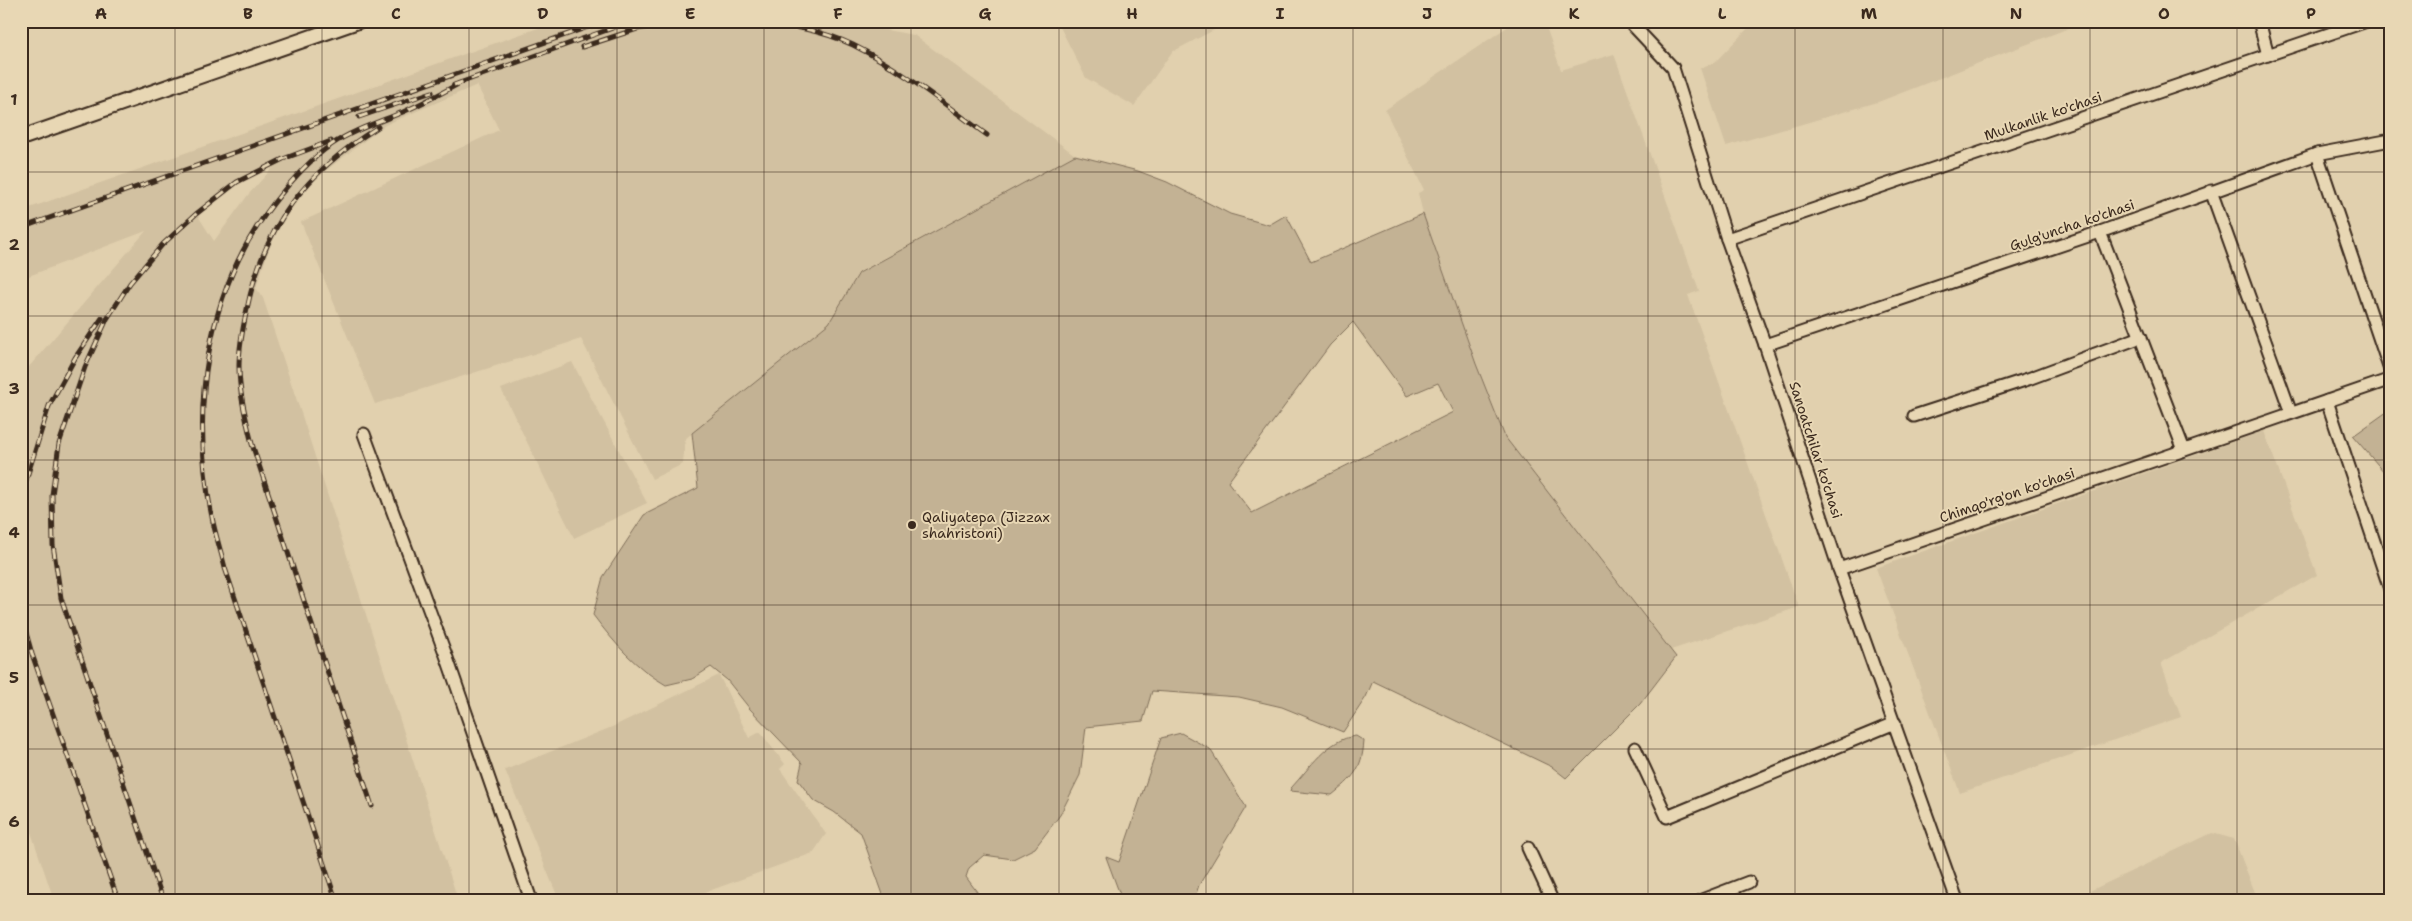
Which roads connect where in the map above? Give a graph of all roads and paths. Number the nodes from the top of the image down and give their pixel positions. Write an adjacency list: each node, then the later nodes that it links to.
1 (358, 21): 6 (main road)
2 (1629, 21): 11 (street, Sanoatchilar ko'chasi)
3 (2259, 21): 5 (street)
4 (2368, 21): 5 (street, Mulkanlik ko'chasi)
5 (2268, 55): 11 (street, Mulkanlik ko'chasi)
6 (21, 138)
7 (2391, 140): 8 (street, Gulg'uncha ko'chasi)
8 (2318, 154): 9 (street, Gulg'uncha ko'chasi); 14 (street)
9 (2211, 191): 10 (street, Gulg'uncha ko'chasi); 17 (street)
10 (2100, 232): 12 (street); 13 (street, Gulg'uncha ko'chasi)
11 (1727, 239): 13 (street, Sanoatchilar ko'chasi)
12 (2140, 337): 18 (street); 20 (street)
13 (1765, 345): 21 (street, Sanoatchilar ko'chasi)
14 (2391, 373)
15 (2391, 378): 16 (street, Chimqo'rg'on ko'chasi)
16 (2327, 401): 17 (street, Chimqo'rg'on ko'chasi); 22 (street)
17 (2291, 413): 20 (street, Chimqo'rg'on ko'chasi)
18 (1914, 416)
19 (364, 434): 27 (street)
20 (2184, 450): 21 (street, Chimqo'rg'on ko'chasi)
21 (1839, 569): 23 (street, Sanoatchilar ko'chasi)
22 (2391, 592)
23 (1895, 723): 24 (street); 30 (street, Sanoatchilar ko'chasi)
24 (1635, 748)
25 (1528, 848): 28 (street)
26 (1749, 882): 29 (street)
27 (532, 900)
28 (1552, 900)
29 (1702, 900)
30 (1957, 900)

